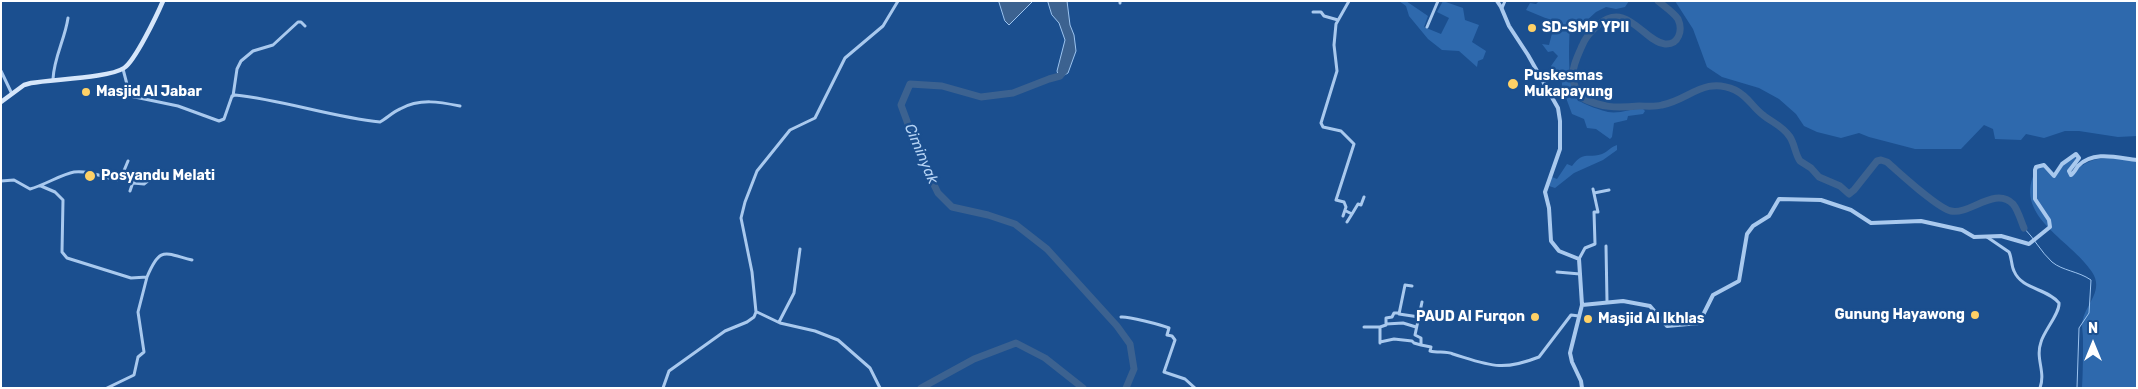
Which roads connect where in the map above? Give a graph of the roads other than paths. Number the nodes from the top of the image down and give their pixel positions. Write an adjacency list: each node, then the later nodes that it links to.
1 (163, 1): 13 (main road)
2 (898, 1): 46 (street)
3 (1349, 1): 10 (street)
4 (1438, 1): 12 (street)
5 (1497, 1): 7 (street)
6 (1505, 1): 7 (street)
7 (1502, 8): 37 (street)
8 (1314, 12): 10 (street)
9 (68, 18): 15 (street)
10 (1338, 20): 30 (street)
11 (305, 26): 17 (street)
12 (1426, 27)
13 (123, 69): 15 (main road); 17 (street)
14 (1, 71): 16 (street)
15 (53, 79): 16 (main road)
16 (12, 94): 18 (main road)
17 (233, 96): 19 (street)
18 (1, 102)
19 (460, 106)
20 (2137, 160): 34 (street)
21 (128, 161): 22 (street)
22 (123, 173): 25 (street); 26 (street)
23 (154, 176): 25 (street)
24 (1, 181): 26 (street)
25 (133, 183): 28 (street)
26 (41, 186): 41 (street)
27 (1608, 190): 37 (street)
28 (130, 191)
29 (1364, 197): 31 (street)
30 (1346, 211): 31 (street); 32 (street)
31 (1352, 214): 33 (street)
32 (1343, 216)
33 (1347, 222)
34 (1987, 237): 43 (street); 62 (street)
35 (1606, 246): 43 (street)
36 (800, 249): 51 (street)
37 (1579, 259): 40 (street)
38 (192, 260): 41 (street)
39 (1557, 272): 40 (street)
40 (1581, 274): 45 (street)
41 (147, 277): 57 (street)
42 (1412, 286): 47 (street)
43 (1607, 301): 45 (street)
44 (1422, 302): 50 (street)
45 (1582, 305): 48 (street)
46 (756, 312): 51 (street); 58 (street)
47 (1400, 313): 50 (street); 52 (street)
48 (1580, 316): 56 (street); 61 (street)
49 (1121, 317): 60 (street)
50 (1419, 317): 55 (street)
51 (779, 322): 59 (street)
52 (1386, 324): 54 (street); 55 (street)
53 (1364, 327): 54 (street)
54 (1380, 327): 56 (street)
55 (1416, 327): 56 (street)
56 (1421, 345)
57 (107, 388)
58 (663, 388)
59 (880, 388)
60 (1195, 388)
61 (1582, 388)
62 (2040, 388)

